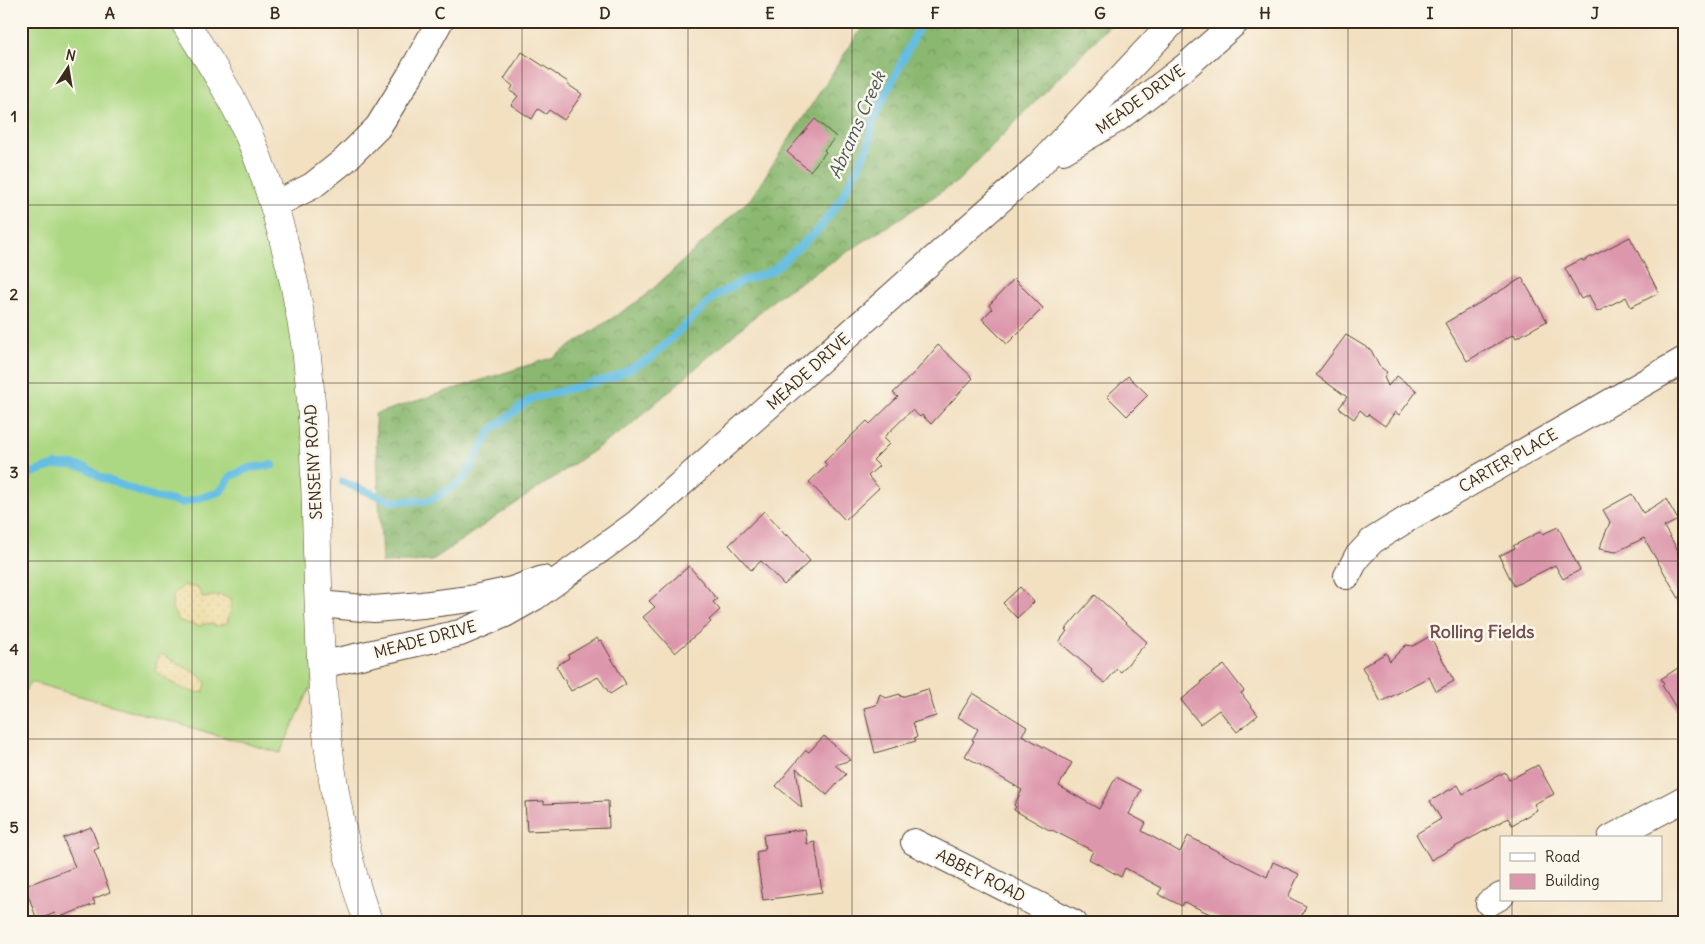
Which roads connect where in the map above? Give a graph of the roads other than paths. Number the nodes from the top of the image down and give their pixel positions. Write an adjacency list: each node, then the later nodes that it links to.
1 (184, 21): 6 (main road, SENSENY ROAD)
2 (440, 21): 6 (street)
3 (1174, 21): 5 (street, MEADE DRIVE)
4 (1237, 21): 5 (street, MEADE DRIVE)
5 (1037, 167): 8 (street, MEADE DRIVE)
6 (274, 205): 10 (main road, SENSENY ROAD)
7 (1684, 360): 9 (street, CARTER PLACE)
8 (574, 568): 10 (street, MEADE DRIVE); 11 (street, MEADE DRIVE)
9 (1346, 576)
10 (319, 604): 11 (main road, SENSENY ROAD)
11 (321, 665): 15 (main road, SENSENY ROAD)
12 (1684, 799): 13 (street)
13 (1615, 836)
14 (914, 842): 16 (street, ABBEY ROAD)
15 (369, 923)
16 (1074, 923)

